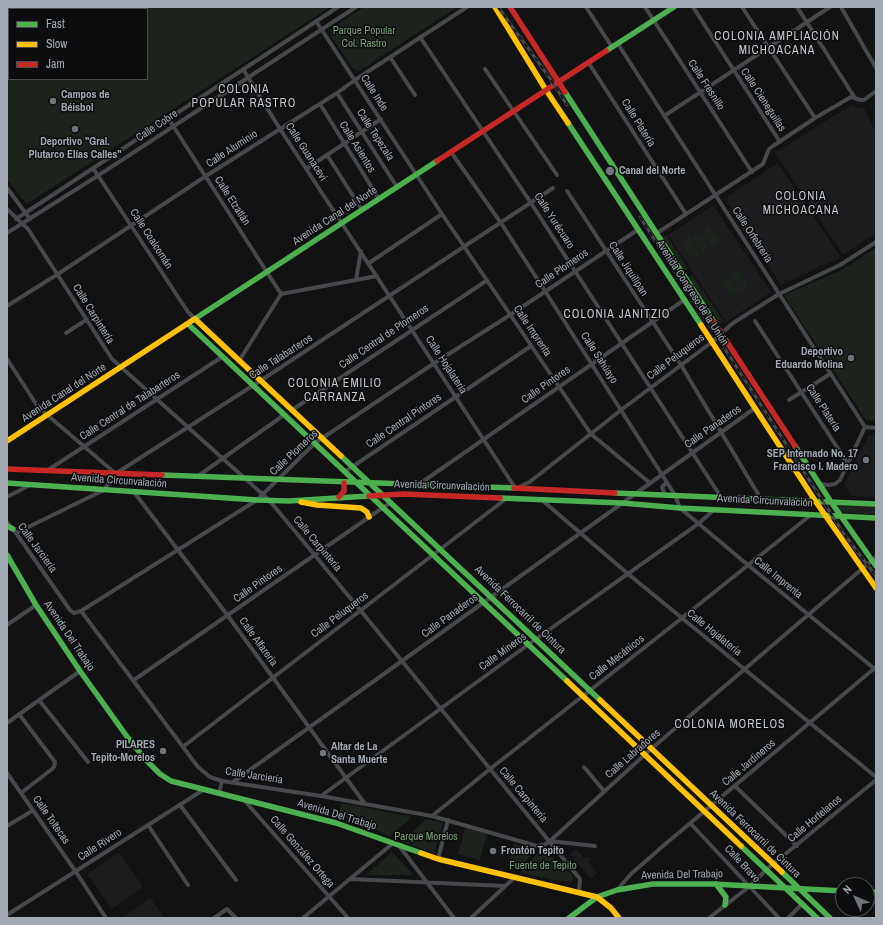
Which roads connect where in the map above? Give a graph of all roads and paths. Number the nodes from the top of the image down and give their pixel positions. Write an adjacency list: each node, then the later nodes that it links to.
1 (338, 7): 14 (street, Calle Cobre)
2 (356, 7): 17 (street, Calle Cobre)
3 (467, 7): 18 (street, Calle Aluminio)
4 (495, 7): 30 (main road, Avenida Congreso de la Unión)
5 (510, 7): 29 (main road, Avenida Congreso de la Unión)
6 (586, 7): 19 (street, Calle Orfebrería)
7 (646, 7): 15 (street, Calle Fresnillo)
8 (674, 7): 15 (main road, Avenida Canal del Norte)
9 (693, 7): 26 (street, Calle Cieneguillas)
10 (742, 7): 20 (street)
11 (797, 7): 16 (street)
12 (830, 7): 16 (street)
13 (840, 7): 23 (street)
14 (316, 21): 17 (street, Calle Inde); 24 (street, Calle Cobre)
15 (654, 21): 19 (main road, Avenida Canal del Norte); 31 (street, Calle Fresnillo)
16 (807, 22): 20 (street); 35 (street)
17 (321, 30): 27 (street, Calle Cobre); 28 (street, Calle Inde)
18 (420, 37): 21 (street, Calle Aluminio); 44 (street, Calle Yurécuaro)
19 (615, 45): 22 (main road, Avenida Canal del Norte); 38 (street, Calle Orfebrería)
20 (769, 47): 26 (street); 40 (street)
21 (390, 57): 28 (street, Calle Aluminio); 34 (street)
22 (588, 62): 29 (main road, Avenida Canal del Norte); 68 (street, Calle Platería)
23 (876, 68)
24 (242, 69): 27 (street, Calle Guanacevi); 39 (street, Calle Cobre)
25 (485, 69): 37 (street)
26 (734, 71): 31 (street); 46 (street, Calle Cieneguillas)
27 (248, 77): 42 (street, Calle Cobre); 43 (street, Calle Guanacevi)
28 (355, 80): 33 (street, Calle Aluminio); 41 (street, Calle Inde)
29 (558, 82): 30 (main road, Avenida Canal del Norte); 76 (main road, Avenida Congreso de la Unión)
30 (546, 90): 37 (main road, Avenida Canal del Norte); 75 (main road, Avenida Congreso de la Unión)
31 (700, 92): 38 (street); 52 (street, Calle Fresnillo)
32 (876, 92): 35 (street)
33 (337, 93): 36 (street, Calle Aluminio); 45 (street, Calle Tepezala)
34 (416, 95)
35 (855, 98): 40 (street)
36 (320, 104): 43 (street, Calle Aluminio); 47 (street, Calle Asientos)
37 (514, 111): 44 (main road, Avenida Canal del Norte); 55 (street)
38 (664, 116): 61 (street, Calle Orfebrería)
39 (168, 118): 42 (street, Calle Etzatlán); 50 (street, Calle Cobre)
40 (815, 118): 46 (street)
41 (380, 119): 45 (street); 54 (street, Calle Inde)
42 (174, 126): 53 (street, Calle Cobre); 56 (street, Calle Etzatlán)
43 (280, 129): 51 (street, Calle Guanacevi); 56 (street, Calle Aluminio)
44 (483, 131): 48 (main road, Avenida Canal del Norte); 63 (street, Calle Yurécuaro)
45 (362, 132): 47 (street); 57 (street, Calle Tepezala)
46 (780, 142): 52 (street)
47 (345, 144): 49 (street); 62 (street, Calle Asientos)
48 (452, 152): 54 (main road, Avenida Canal del Norte); 72 (street, Calle Sahúayo)
49 (327, 155): 51 (street); 65 (street)
50 (93, 168): 53 (street, Calle Coalcomán); 66 (street, Calle Cobre)
51 (306, 169): 71 (street, Calle Guanacevi)
52 (752, 172): 61 (street)
53 (99, 175): 70 (street, Calle Cobre); 74 (street, Calle Coalcomán)
54 (417, 175): 57 (main road, Avenida Canal del Norte); 67 (street, Calle Imprenta)
55 (556, 175)
56 (206, 176): 74 (street, Calle Aluminio); 84 (street, Calle Etzatlán)
57 (398, 187): 62 (main road, Avenida Canal del Norte)
58 (7, 188): 66 (street)
59 (553, 188): 63 (street, Calle Talabarteros)
60 (567, 191): 80 (street, Calle Jiquilipan)
61 (715, 195): 68 (street); 91 (street, Calle Orfebrería)
62 (379, 199): 65 (main road, Avenida Canal del Norte)
63 (531, 202): 72 (street, Calle Talabarteros); 83 (street, Calle Yurécuaro)
64 (7, 209): 69 (street, Calle Carpintería)
65 (362, 210): 71 (main road, Avenida Canal del Norte)
66 (25, 212): 69 (street, Calle Cobre); 70 (street)
67 (442, 214): 79 (street, Calle Imprenta); 82 (street)
68 (686, 214): 76 (street)
69 (16, 219): 73 (street, Calle Carpintería)
70 (30, 219): 73 (street, Calle Cobre)
71 (342, 223): 81 (street, Calle Hojalatería); 84 (main road, Avenida Canal del Norte)
72 (501, 223): 79 (street, Calle Talabarteros); 89 (street, Calle Sahúayo)
73 (22, 224): 77 (street, Calle Cobre); 85 (street, Calle Carpintería)
74 (131, 226): 85 (street, Calle Aluminio); 96 (street, Calle Coalcomán)
75 (639, 229): 80 (street, Calle Plomeros); 93 (main road, Avenida Congreso de la Unión)
76 (657, 233): 103 (main road, Avenida Congreso de la Unión)
77 (7, 234)
78 (876, 242): 91 (street, Calle Peluqueros)
79 (464, 247): 88 (street, Calle Imprenta); 92 (street, Calle Talabarteros)
80 (605, 251): 83 (street, Calle Plomeros); 98 (street, Calle Jiquilipan)
81 (361, 252): 82 (street, Calle Hojalatería); 87 (street)
82 (368, 263): 86 (street, Calle Hojalatería)
83 (576, 271): 89 (street, Calle Plomeros); 104 (street, Calle Yurécuaro)
84 (267, 273): 90 (street, Calle Etzatlán); 96 (main road, Avenida Canal del Norte)
85 (58, 274): 94 (street, Calle Aluminio); 97 (street, Calle Carpintería)
86 (378, 276): 87 (street); 92 (street, Calle Hojalatería)
87 (356, 280): 90 (street)
88 (486, 280): 95 (street, Calle Imprenta); 101 (street, Calle Central de Plomeros)
89 (545, 291): 95 (street, Calle Plomeros); 111 (street, Calle Sahúayo)
90 (282, 294): 109 (street)
91 (779, 294): 103 (street, Calle Peluqueros); 114 (street, Calle Orfebrería)
92 (390, 296): 101 (street, Calle Hojalatería); 115 (street, Calle Talabarteros)
93 (684, 300): 98 (street, Calle Pintores); 105 (main road, Avenida Congreso de la Unión)
94 (7, 306)
95 (510, 315): 106 (street, Calle Imprenta); 110 (street, Calle Plomeros)
96 (195, 319): 100 (main road, Avenida Canal del Norte); 109 (main road, Avenida Ferrocarril de Cintura)
97 (86, 320): 102 (street); 113 (street, Calle Carpintería)
98 (651, 322): 104 (street, Calle Pintores); 112 (street, Calle Jiquilipan)
99 (755, 322): 119 (street, Calle Platería)
100 (188, 324): 107 (main road, Avenida Ferrocarril de Cintura); 113 (main road, Avenida Canal del Norte)
101 (412, 329): 110 (street, Calle Hojalatería); 124 (street, Calle Central de Plomeros)
102 (66, 333)
103 (721, 333): 105 (street, Calle Peluqueros); 156 (main road, Avenida Congreso de la Unión)
104 (622, 342): 111 (street, Calle Pintores); 118 (street, Calle Yurécuaro)
105 (712, 342): 112 (street, Calle Peluqueros); 123 (main road, Avenida Congreso de la Unión)
106 (531, 346): 117 (street, Calle Imprenta); 120 (street, Calle Central Pintores)
107 (222, 357): 116 (main road, Avenida Ferrocarril de Cintura); 121 (street, Calle Central de Talabarteros)
108 (7, 359): 126 (street)
109 (239, 361): 115 (main road, Avenida Ferrocarril de Cintura)
110 (433, 364): 120 (street, Calle Hojalatería); 133 (street, Calle Plomeros)
111 (592, 364): 117 (street, Calle Pintores); 125 (street, Calle Sahúayo)
112 (681, 365): 118 (street, Calle Peluqueros); 131 (street, Calle Jiquilipan)
113 (120, 368): 121 (street, Calle Carpintería); 126 (main road, Avenida Canal del Norte)
114 (830, 374): 119 (street); 128 (street, Calle Orfebrería)
115 (260, 381): 116 (street, Calle Talabarteros); 124 (main road, Avenida Ferrocarril de Cintura)
116 (253, 385): 127 (main road, Avenida Ferrocarril de Cintura); 129 (street, Calle Talabarteros)
117 (559, 386): 132 (street, Calle Imprenta); 134 (street, Calle Pintores)
118 (651, 387): 125 (street, Calle Peluqueros); 138 (street, Calle Yurécuaro)
119 (802, 392): 122 (street); 140 (street, Calle Platería)
120 (456, 397): 134 (street, Calle Hojalatería); 141 (street, Calle Central Pintores)
121 (157, 399): 129 (street, Calle Carpintería); 137 (street, Calle Central de Talabarteros)
122 (789, 400)
123 (755, 408): 131 (street, Calle Panaderos); 178 (main road, Avenida Congreso de la Unión)
124 (292, 410): 133 (main road, Avenida Ferrocarril de Cintura)
125 (621, 410): 132 (street, Calle Peluqueros); 146 (street, Calle Sahúayo)
126 (48, 415): 135 (main road, Avenida Canal del Norte); 137 (street)
127 (284, 415): 136 (main road, Avenida Ferrocarril de Cintura); 139 (street)
128 (865, 427): 130 (street); 140 (street)
129 (188, 428): 139 (street, Calle Carpintería); 145 (street, Calle Talabarteros)
130 (876, 428)
131 (721, 432): 138 (street, Calle Panaderos); 174 (street, Calle Jiquilipan)
132 (591, 434): 154 (street, Calle Imprenta); 159 (street, Calle Peluqueros)
133 (322, 438): 136 (street, Calle Plomeros); 141 (main road, Avenida Ferrocarril de Cintura)
134 (484, 439): 158 (street, Calle Pintores); 159 (street, Calle Hojalatería)
135 (7, 441)
136 (315, 443): 144 (main road, Avenida Ferrocarril de Cintura); 149 (street, Calle Plomeros)
137 (85, 447): 143 (street, Calle Central de Talabarteros); 145 (street)
138 (693, 452): 146 (street, Calle Panaderos); 170 (street, Calle Yurécuaro)
139 (224, 459): 147 (street); 148 (street, Calle Carpintería)
140 (848, 464): 156 (street)
141 (352, 467): 144 (street, Calle Central Pintores); 153 (main road, Avenida Ferrocarril de Cintura)
142 (7, 469): 143 (main road, Avenida Circunvalación)
143 (48, 470): 145 (main road, Avenida Circunvalación)
144 (346, 471): 150 (main road, Avenida Ferrocarril de Cintura)
145 (116, 474): 147 (main road, Avenida Circunvalación); 160 (street, Calle Talabarteros)
146 (661, 475): 154 (street, Calle Panaderos); 155 (street, Calle Sahúayo)
147 (198, 476): 148 (main road, Avenida Circunvalación)
148 (245, 478): 149 (main road, Avenida Circunvalación); 162 (street, Calle Carpintería)
149 (279, 480): 152 (main road, Avenida Circunvalación); 162 (street, Calle Plomeros)
150 (357, 482): 152 (main road, Avenida Circunvalación); 153 (main road, Avenida Circunvalación); 165 (main road, Avenida Ferrocarril de Cintura)
151 (7, 483): 157 (main road, Avenida Circunvalación)
152 (344, 483): 169 (main road)
153 (370, 483): 158 (main road, Avenida Circunvalación); 163 (main road, Avenida Ferrocarril de Cintura)
154 (650, 483): 164 (street, Calle Panaderos)
155 (666, 483): 166 (street); 167 (street, Calle Sahúayo)
156 (819, 484): 179 (main road, Avenida Congreso de la Unión)
157 (32, 485): 160 (main road, Avenida Circunvalación); 168 (street)
158 (417, 485): 159 (main road, Avenida Circunvalación)
159 (516, 489): 164 (main road, Avenida Circunvalación)
160 (104, 490): 161 (main road, Avenida Circunvalación); 193 (street, Calle Talabarteros)
161 (134, 492): 172 (main road, Avenida Circunvalación); 196 (street, Calle Alfareria)
162 (262, 494): 172 (street, Calle Plomeros); 173 (street, Calle Carpintería)
163 (382, 494): 165 (main road, Avenida Circunvalación); 171 (main road, Avenida Circunvalación); 177 (main road, Avenida Ferrocarril de Cintura)
164 (635, 494): 166 (main road, Avenida Circunvalación); 180 (street, Calle Panaderos)
165 (371, 495): 169 (main road, Avenida Circunvalación); 182 (main road, Avenida Ferrocarril de Cintura)
166 (665, 495): 167 (main road, Avenida Circunvalación)
167 (675, 495): 170 (main road, Avenida Circunvalación); 183 (street, Calle Imprenta)
168 (7, 497)
169 (339, 497): 175 (main road, Avenida Circunvalación)
170 (721, 497): 174 (main road, Avenida Circunvalación)
171 (507, 498): 176 (main road, Avenida Circunvalación); 195 (street, Calle Peluqueros)
172 (257, 500): 173 (main road, Avenida Circunvalación); 196 (street, Calle Plomeros)
173 (269, 500): 175 (main road, Avenida Circunvalación); 199 (street, Calle Carpintería)
174 (761, 500): 178 (main road, Avenida Circunvalación)
175 (288, 501): 188 (main road)
176 (543, 501): 180 (main road, Avenida Circunvalación); 194 (street, Calle Hojalatería)
177 (391, 502): 182 (street, Calle Pintores); 195 (main road, Avenida Ferrocarril de Cintura)
178 (816, 502): 179 (main road, Avenida Circunvalación); 186 (main road, Avenida Congreso de la Unión)
179 (831, 502): 181 (main road, Avenida Circunvalación); 187 (main road, Avenida Congreso de la Unión)
180 (622, 503): 183 (main road, Avenida Circunvalación); 194 (street, Calle Panaderos)
181 (876, 504)
182 (384, 507): 188 (street, Calle Pintores); 197 (main road, Avenida Ferrocarril de Cintura)
183 (680, 508): 184 (main road, Avenida Circunvalación); 191 (street, Calle Imprenta)
184 (715, 509): 185 (main road, Avenida Circunvalación); 191 (street, Calle Mineros)
185 (813, 514): 186 (main road, Avenida Circunvalación); 201 (street, Calle Mecánicos)
186 (824, 514): 187 (main road, Avenida Circunvalación); 203 (main road, Avenida Congreso de la Unión)
187 (841, 516): 189 (main road, Avenida Circunvalación); 200 (main road, Avenida Congreso de la Unión)
188 (369, 518): 199 (street, Calle Pintores)
189 (876, 518)
190 (7, 522): 193 (street, Calle Jarciería)
191 (698, 524): 201 (street, Calle Imprenta); 205 (street, Calle Mineros)
192 (7, 526): 193 (main road)
193 (15, 531): 212 (street, Calle Jarciería)
194 (580, 534): 205 (street, Calle Hojalatería); 208 (street, Calle Panaderos)
195 (440, 549): 197 (street, Calle Peluqueros); 204 (main road, Avenida Ferrocarril de Cintura)
196 (178, 550): 212 (street, Calle Plomeros); 214 (street, Calle Alfareria)
197 (434, 554): 206 (main road, Avenida Ferrocarril de Cintura); 211 (street, Calle Peluqueros)
198 (7, 555): 210 (main road, Avenida Del Trabajo)
199 (315, 555): 211 (street, Calle Carpintería); 214 (street, Calle Pintores)
200 (874, 559): 202 (main road, Avenida Congreso de la Unión); 203 (street, Calle Labradores)
201 (748, 565): 213 (street, Calle Imprenta); 215 (street, Calle Mecánicos)
202 (876, 566)
203 (862, 569): 207 (main road, Avenida Congreso de la Unión); 213 (street, Calle Labradores)
204 (464, 571): 206 (main road); 208 (main road, Avenida Ferrocarril de Cintura)
205 (627, 573): 215 (street, Calle Hojalatería); 217 (street, Calle Mineros)
206 (458, 577): 209 (main road, Avenida Ferrocarril de Cintura)
207 (876, 588)
208 (491, 597): 209 (street, Calle Panaderos); 217 (main road, Avenida Ferrocarril de Cintura)
209 (484, 602): 218 (main road, Avenida Ferrocarril de Cintura); 220 (street, Calle Panaderos)
210 (36, 605): 216 (street); 224 (main road, Avenida Del Trabajo)
211 (361, 610): 220 (street, Calle Carpintería); 225 (street, Calle Peluqueros)
212 (81, 611): 226 (street, Calle Jarciería)
213 (810, 615): 222 (street, Calle Imprenta); 223 (street, Calle Labradores)
214 (228, 616): 225 (street, Calle Alfareria); 226 (street, Calle Pintores)
215 (682, 618): 223 (street, Calle Hojalatería); 227 (street, Calle Mecánicos)
216 (7, 625)
217 (536, 639): 218 (street, Calle Mineros); 219 (main road, Avenida Ferrocarril de Cintura)
218 (529, 644): 221 (main road, Avenida Ferrocarril de Cintura); 230 (street, Calle Mineros)
219 (554, 656): 221 (main road); 227 (main road, Avenida Ferrocarril de Cintura)
220 (402, 661): 230 (street, Calle Carpintería); 234 (street, Calle Panaderos)
221 (548, 662): 228 (main road, Avenida Ferrocarril de Cintura)
222 (876, 668): 233 (street, Calle Jardineros)
223 (746, 670): 233 (street, Calle Hojalatería); 236 (street, Calle Labradores)
224 (80, 671): 229 (street); 247 (main road, Avenida Del Trabajo)
225 (272, 677): 234 (street, Calle Alfareria); 235 (street, Calle Peluqueros)
226 (134, 680): 235 (street, Calle Jarciería)
227 (589, 690): 228 (street, Calle Mecánicos); 236 (main road, Avenida Ferrocarril de Cintura)
228 (583, 695): 237 (main road, Avenida Ferrocarril de Cintura); 240 (street, Calle Mecánicos)
229 (40, 700): 231 (street); 238 (street)
230 (441, 709): 240 (street, Calle Carpintería); 242 (street, Calle Mineros)
231 (19, 714): 232 (street); 249 (street)
232 (7, 723)
233 (809, 724): 243 (street, Calle Hojalatería); 246 (street, Calle Jardineros)
234 (310, 727): 242 (street, Calle Alfareria); 245 (street, Calle Panaderos)
235 (184, 746): 244 (street, Calle Jarciería)
236 (651, 749): 237 (street, Calle Labradores); 255 (main road, Avenida Ferrocarril de Cintura)
237 (646, 754): 248 (street, Calle Labradores); 256 (main road, Avenida Ferrocarril de Cintura)
238 (88, 762)
239 (584, 767): 248 (street)
240 (490, 769): 258 (street, Calle Mecánicos); 263 (street, Calle Carpintería)
241 (7, 773): 249 (street, Calle Toltecas)
242 (346, 777): 251 (street, Calle Mineros); 253 (street, Calle Alfareria)
243 (876, 778): 266 (street, Calle Hortelanos)
244 (222, 780): 245 (street, Calle Jarciería); 250 (street)
245 (233, 782): 251 (street, Calle Jarciería)
246 (736, 787): 255 (street, Calle Jardineros); 266 (street)
247 (203, 790): 250 (main road, Avenida Del Trabajo); 254 (street, Calle Rivero)
248 (604, 791): 263 (street, Calle Labradores)
249 (20, 793): 257 (street, Calle Toltecas)
250 (219, 793): 252 (main road, Avenida Del Trabajo)
251 (321, 796): 253 (street, Calle Jarciería)
252 (243, 798): 264 (main road, Avenida Del Trabajo); 285 (street, Calle González Ortega)
253 (366, 804): 258 (street, Calle Jarciería)
254 (180, 805): 262 (street, Calle Rivero); 274 (street)
255 (711, 806): 256 (street, Calle Jardineros); 269 (main road, Avenida Ferrocarril de Cintura)
256 (706, 810): 260 (street, Calle Jardineros); 270 (main road, Avenida Ferrocarril de Cintura)
257 (32, 811): 261 (street); 271 (street, Calle Toltecas)
258 (432, 816): 259 (street, Calle Jarciería)
259 (448, 820): 263 (street, Calle Jarciería); 268 (street)
260 (691, 824): 279 (street, Calle Bravo); 282 (street, Calle Jardineros)
261 (7, 826)
262 (148, 826): 271 (street, Calle Rivero); 277 (street)
263 (550, 842): 265 (street, Calle Jarciería); 284 (street, Calle Carpintería)
264 (392, 844): 267 (main road, Avenida Del Trabajo); 273 (street)
265 (595, 846)
266 (797, 846): 269 (street, Calle Hortelanos)
267 (400, 847): 268 (main road, Avenida Del Trabajo); 275 (street)
268 (438, 859): 272 (main road, Avenida Del Trabajo)
269 (773, 865): 270 (street, Calle Hortelanos); 281 (main road, Avenida Ferrocarril de Cintura)
270 (767, 869): 279 (street, Calle Hortelanos); 280 (main road, Avenida Ferrocarril de Cintura)
271 (76, 872): 289 (street, Calle Rivero); 290 (street, Calle Toltecas)
272 (515, 877): 278 (street); 284 (main road, Avenida Del Trabajo)
273 (350, 879): 275 (street); 285 (street)
274 (236, 880)
275 (427, 882): 278 (street); 295 (street)
276 (716, 884): 279 (main road, Avenida Del Trabajo); 282 (main road, Avenida Del Trabajo); 288 (main road)
277 (188, 885)
278 (505, 886): 296 (street)
279 (750, 886): 280 (main road, Avenida Del Trabajo); 288 (street, Calle Hortelanos); 300 (street, Calle Bravo)
280 (787, 888): 281 (main road, Avenida Del Trabajo); 287 (main road, Avenida Ferrocarril de Cintura)
281 (798, 889): 283 (main road, Avenida Del Trabajo); 303 (main road, Avenida Ferrocarril de Cintura)
282 (617, 890): 286 (main road, Avenida Del Trabajo)
283 (835, 891)
284 (579, 892): 286 (main road, Avenida Del Trabajo)
285 (329, 896): 293 (street); 294 (street, Calle González Ortega)
286 (597, 897): 297 (main road); 298 (main road)
287 (802, 904): 301 (street); 302 (main road, Avenida Ferrocarril de Cintura)
288 (725, 905): 299 (street, Calle Hortelanos)
289 (7, 915)
290 (106, 918)
291 (214, 918): 292 (street)
292 (236, 918)
293 (303, 918)
294 (348, 918)
295 (454, 918)
296 (471, 918)
297 (569, 918)
298 (619, 918)
299 (710, 918)
300 (779, 918)
301 (788, 918)
302 (817, 918)
303 (830, 918)

